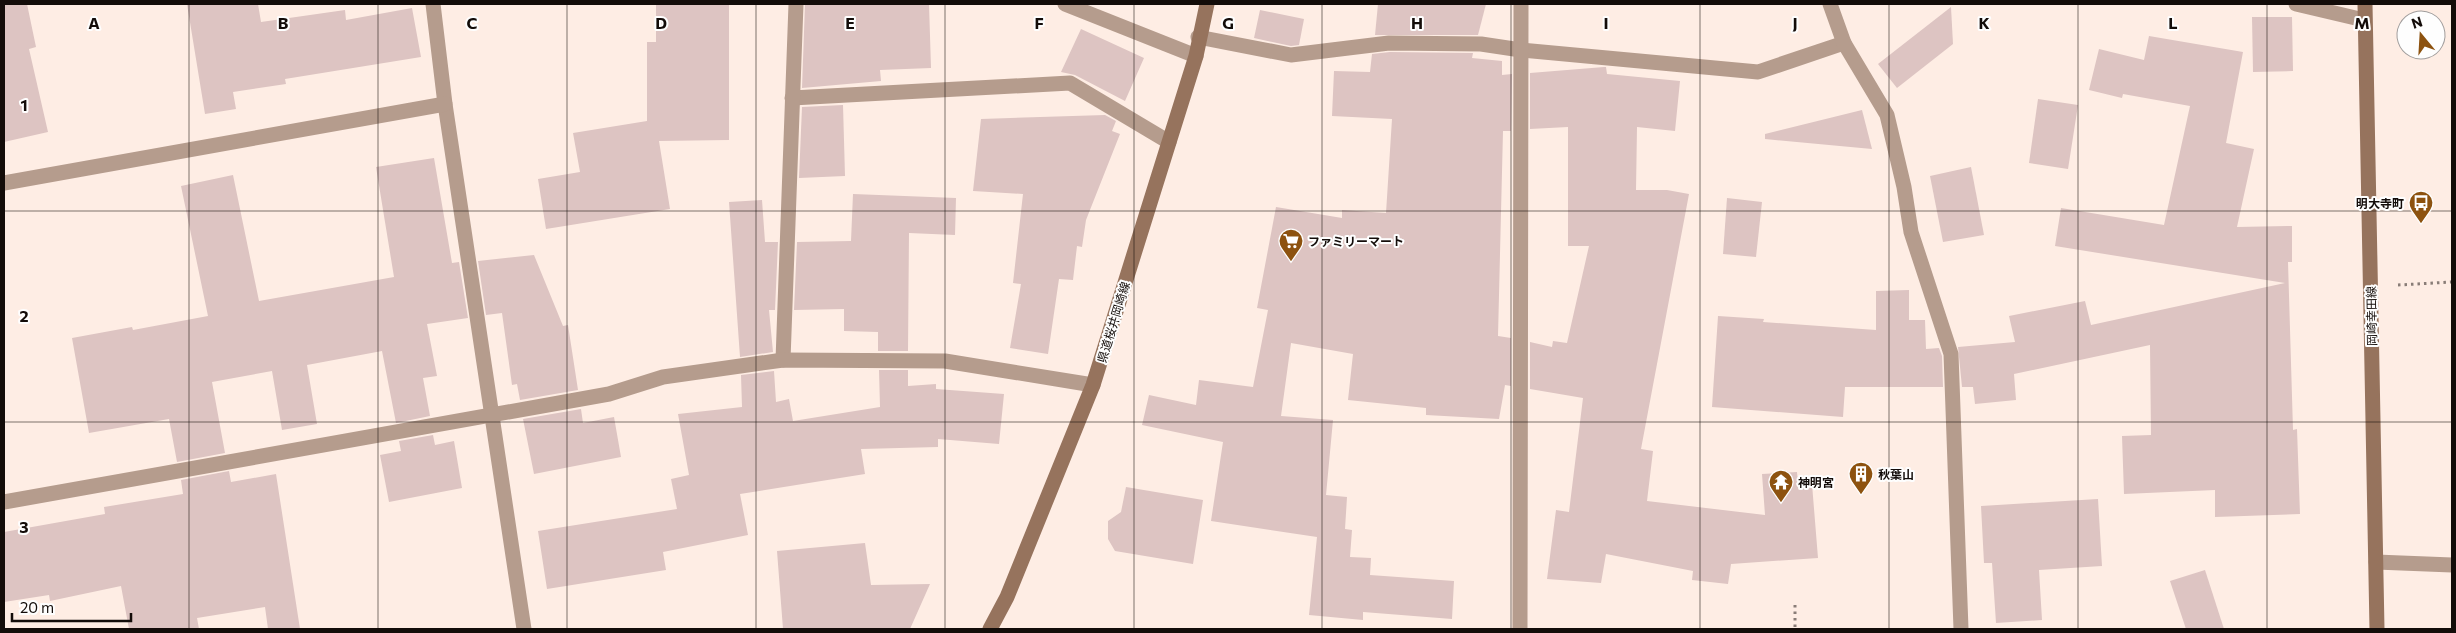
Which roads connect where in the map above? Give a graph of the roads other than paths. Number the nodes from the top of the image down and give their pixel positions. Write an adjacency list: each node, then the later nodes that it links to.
1 (433, 4): 15 (street)
2 (796, 4): 14 (street)
3 (1065, 4): 13 (street)
4 (1207, 4): 10 (main road, 県道桜井岡崎線)
5 (1521, 4): 12 (street)
6 (1830, 4): 11 (street)
7 (2296, 4): 9 (street)
8 (2365, 4): 9 (main road, 岡崎幸田線)
9 (2364, 20): 22 (main road, 岡崎幸田線)
10 (1198, 37): 12 (street); 13 (main road, 県道桜井岡崎線)
11 (1844, 43): 12 (street); 27 (street)
12 (1521, 50): 26 (street)
13 (1196, 56): 16 (main road, 県道桜井岡崎線)
14 (792, 98): 16 (street); 18 (street)
15 (445, 104): 17 (street); 20 (street)
16 (1169, 142): 19 (main road, 県道桜井岡崎線)
17 (4, 184)
18 (783, 360): 19 (street); 20 (street)
19 (1094, 385): 25 (main road, 県道桜井岡崎線)
20 (492, 415): 21 (street); 24 (street)
21 (4, 502)
22 (2376, 562): 23 (street); 28 (main road, 岡崎幸田線)
23 (2452, 565)
24 (524, 629)
25 (990, 629)
26 (1520, 629)
27 (1960, 629)
28 (2377, 629)

